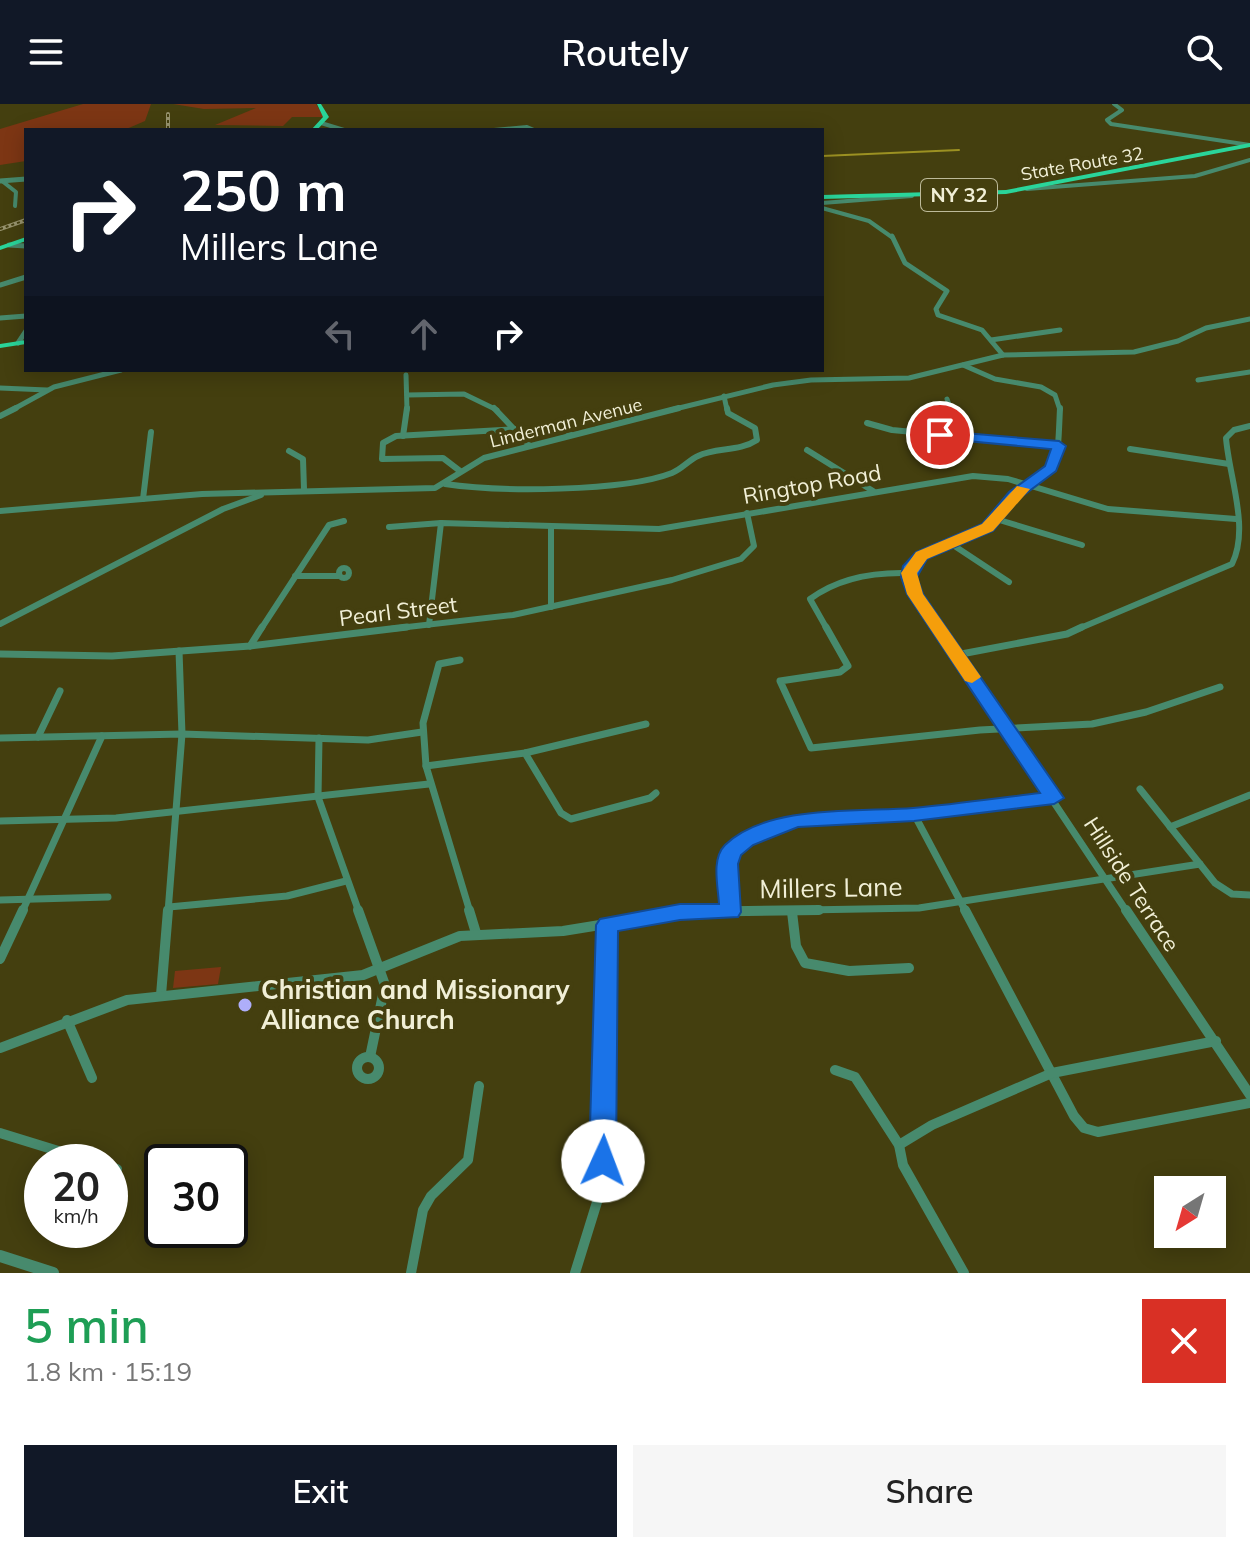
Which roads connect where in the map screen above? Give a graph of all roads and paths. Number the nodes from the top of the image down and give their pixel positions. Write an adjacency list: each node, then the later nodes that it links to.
1 (319, 104): 3 (main road)
2 (1114, 104): 6 (street)
3 (321, 123): 4 (main road); 5 (street)
4 (316, 128)
5 (337, 128)
6 (1250, 145): 10 (main road, State Route 32 / NY 32)
7 (1250, 160): 10 (street)
8 (24, 179): 9 (street)
9 (1, 181): 12 (street)
10 (1025, 189): 13 (main road, State Route 32 / NY 32)
11 (24, 191): 12 (street)
12 (16, 192): 15 (street)
13 (912, 196): 14 (main road, State Route 32 / NY 32); 16 (street)
14 (824, 197)
15 (15, 206)
16 (824, 206)
17 (824, 207): 28 (street)
18 (24, 240): 19 (main road)
19 (9, 245): 20 (street); 21 (main road)
20 (24, 246)
21 (0, 248)
22 (24, 278): 23 (street)
23 (0, 285)
24 (24, 316): 25 (street)
25 (0, 318)
26 (1250, 319): 31 (street, Linderman Avenue)
27 (1060, 330): 28 (street)
28 (991, 340): 31 (street)
29 (22, 342): 30 (main road)
30 (0, 346)
31 (1000, 355): 32 (street, Linderman Avenue)
32 (963, 365): 40 (street, Linderman Avenue); 52 (street)
33 (114, 372): 38 (street)
34 (1250, 372): 36 (street)
35 (406, 375): 39 (street)
36 (1198, 380)
37 (0, 388): 38 (street)
38 (49, 390): 42 (street)
39 (407, 395): 46 (street); 49 (street)
40 (724, 396): 48 (street, Linderman Avenue); 58 (street)
41 (947, 399): 50 (street)
42 (0, 416)
43 (560, 422): 48 (street)
44 (867, 423): 50 (street)
45 (1250, 426): 56 (street)
46 (517, 429): 49 (street); 51 (street)
47 (151, 432): 63 (street)
48 (570, 434): 51 (street, Linderman Avenue)
49 (403, 436): 57 (street)
50 (955, 436): 52 (street)
51 (528, 444): 57 (street, Linderman Avenue)
52 (1059, 446): 59 (street)
53 (1130, 449): 56 (street)
54 (807, 450): 62 (street)
55 (289, 451): 60 (street)
56 (1229, 464): 67 (street)
57 (460, 471): 58 (street, Linderman Avenue)
58 (445, 484): 60 (street)
59 (1027, 485): 62 (street, Ringtop Road); 66 (street); 67 (street, Ringtop Road)
60 (304, 489): 61 (street)
61 (271, 491): 63 (street); 79 (street)
62 (873, 491): 65 (street, Ringtop Road)
63 (143, 499): 64 (street)
64 (0, 511)
65 (747, 513): 71 (street, Ringtop Road); 78 (street, Pearl Street)
66 (996, 519): 72 (street); 73 (street)
67 (1236, 519): 84 (street)
68 (344, 521): 75 (street)
69 (441, 523): 70 (street, Ringtop Road); 71 (street, Ringtop Road); 80 (street)
70 (389, 527)
71 (551, 528): 78 (street)
72 (950, 543): 74 (street); 77 (street)
73 (1082, 545)
74 (909, 573): 84 (street, Hillside Terrace); 89 (street)
75 (295, 576): 76 (street); 81 (street)
76 (338, 576)
77 (1009, 582)
78 (551, 607): 80 (street, Pearl Street)
79 (0, 624)
80 (429, 625): 81 (street, Pearl Street)
81 (250, 646): 82 (street, Pearl Street)
82 (179, 651): 83 (street, Pearl Street); 91 (street)
83 (0, 655)
84 (956, 655): 89 (street, Hillside Terrace)
85 (460, 660): 90 (street)
86 (1220, 687): 89 (street)
87 (60, 691): 93 (street)
88 (646, 724): 96 (street)
89 (1007, 729): 103 (street, Hillside Terrace)
90 (422, 732): 95 (street); 97 (street)
91 (182, 734): 92 (street); 95 (street); 104 (street)
92 (102, 736): 93 (street); 106 (street)
93 (38, 737): 94 (street)
94 (0, 738)
95 (319, 738): 102 (street)
96 (525, 753): 97 (street); 100 (street)
97 (426, 766): 98 (street)
98 (429, 784): 102 (street); 121 (street)
99 (1140, 789): 108 (street)
100 (656, 793)
101 (1250, 795): 108 (street)
102 (318, 797): 104 (street); 111 (street)
103 (1054, 798): 105 (street); 110 (street, Hillside Terrace)
104 (177, 812): 106 (street); 117 (street)
105 (914, 814): 116 (street); 118 (street)
106 (64, 820): 107 (street); 115 (street)
107 (0, 821)
108 (1170, 827): 109 (street)
109 (1200, 864): 110 (street, Millers Lane); 112 (street)
110 (1107, 879): 116 (street, Millers Lane); 127 (street, Hillside Terrace)
111 (346, 881): 117 (street); 124 (street)
112 (1249, 895)
113 (108, 897): 115 (street)
114 (0, 900): 115 (street)
115 (27, 900): 122 (street)
116 (961, 900): 119 (street, Millers Lane); 131 (street)
117 (169, 907): 125 (street)
118 (730, 912): 119 (street, Millers Lane); 120 (street, Millers Lane)
119 (792, 912): 123 (street)
120 (607, 925): 121 (street, Millers Lane); 142 (street)
121 (476, 933): 124 (street, Millers Lane)
122 (0, 959)
123 (909, 968)
124 (377, 971): 125 (street, Millers Lane); 129 (street)
125 (161, 995): 126 (street, Millers Lane)
126 (67, 1020): 128 (street, Millers Lane); 132 (street)
127 (1216, 1041): 131 (street); 134 (street, Hillside Terrace)
128 (0, 1048)
129 (370, 1057)
130 (835, 1070): 138 (street)
131 (1052, 1073): 135 (street); 138 (street)
132 (92, 1078)
133 (479, 1086): 141 (street)
134 (1250, 1095)
135 (1250, 1103)
136 (0, 1133): 137 (street)
137 (36, 1144)
138 (899, 1145): 143 (street)
139 (0, 1256): 140 (street)
140 (53, 1273)
141 (411, 1273)
142 (575, 1273)
143 (964, 1273)

